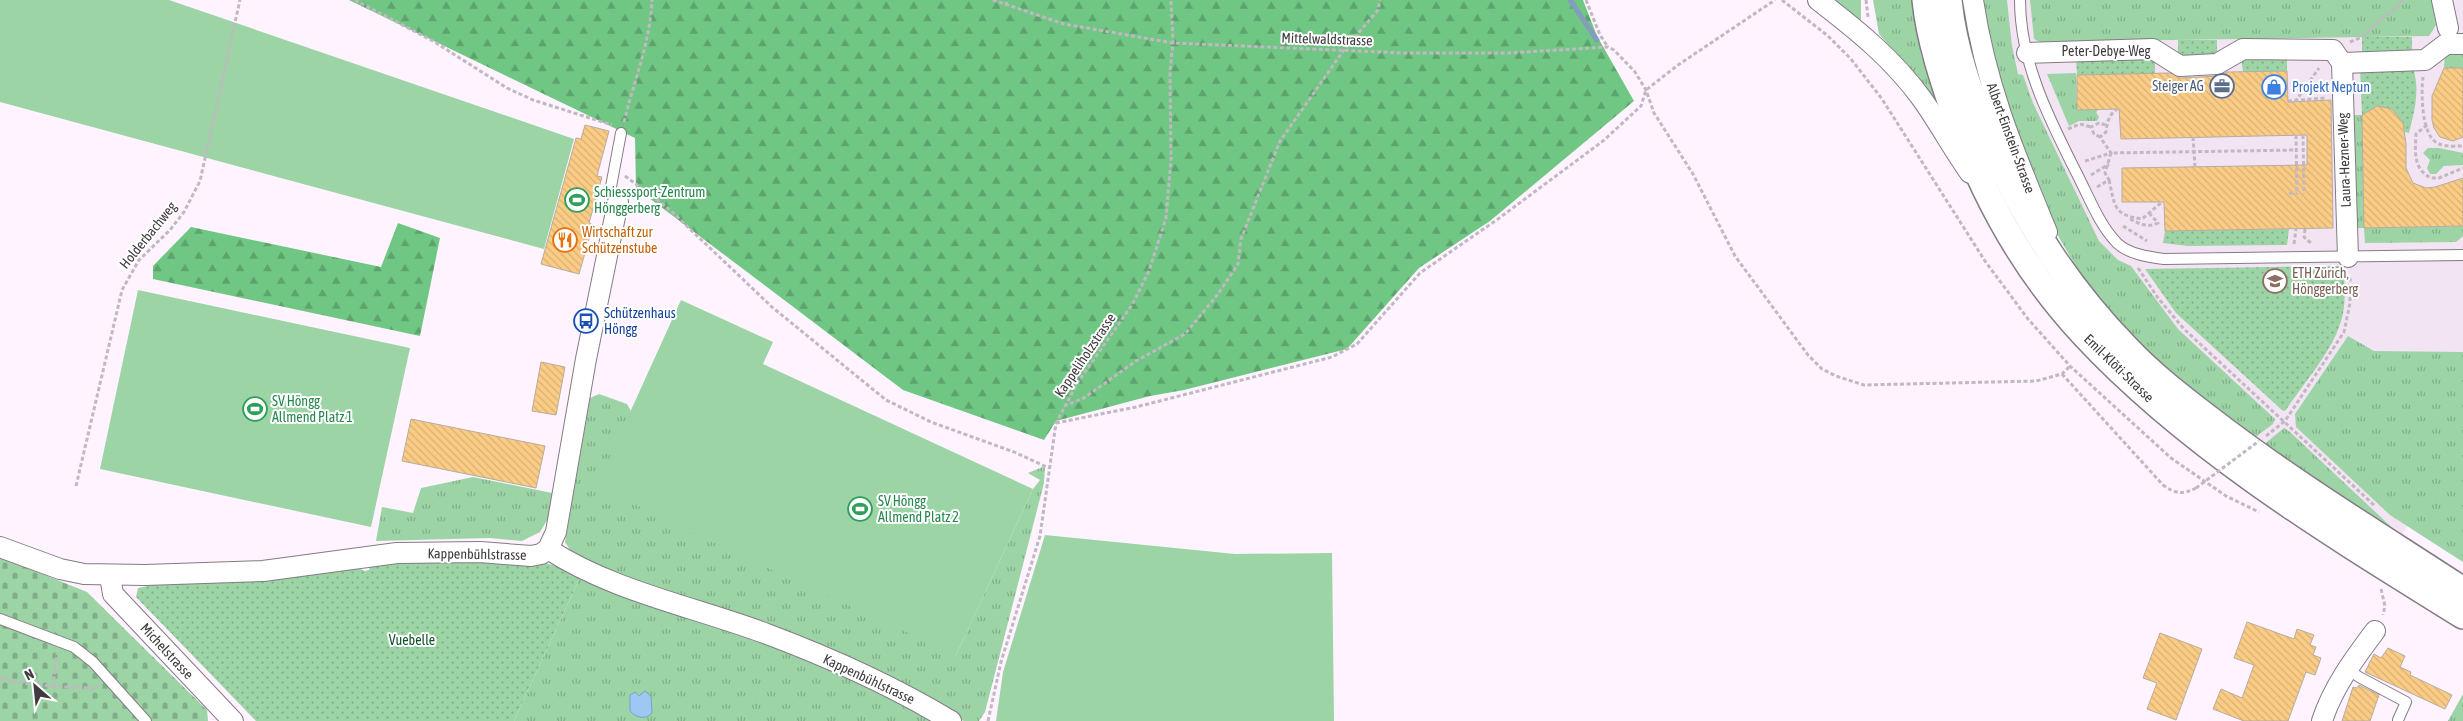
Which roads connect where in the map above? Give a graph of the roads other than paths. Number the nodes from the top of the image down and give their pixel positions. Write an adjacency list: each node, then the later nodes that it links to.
1 (1818, 0): 13 (street)
2 (1925, 0): 13 (street, Emil-Klöti-Strasse)
3 (1949, 0): 16 (street, Emil-Klöti-Strasse)
4 (1973, 0): 16 (street, Albert-Einstein-Strasse)
5 (2020, 0): 9 (lane)
6 (2442, 0): 7 (street)
7 (2448, 28)
8 (2463, 44): 10 (street)
9 (2027, 53): 10 (street, Peter-Debye-Weg); 15 (lane)
10 (2342, 63): 15 (street, Laura-Hezner-Weg)
11 (622, 130): 12 (lane)
12 (618, 202): 18 (street)
13 (1991, 202): 21 (street, Emil-Klöti-Strasse)
14 (2463, 255): 15 (lane)
15 (2348, 257)
16 (2063, 271): 20 (street, Emil-Klöti-Strasse)
17 (0, 547): 19 (street, Kappenbühlstrasse)
18 (548, 549): 19 (street, Kappenbühlstrasse); 28 (street, Kappenbühlstrasse)
19 (110, 576): 27 (street, Michelstrasse)
20 (2463, 590)
21 (2463, 616)
22 (0, 619): 26 (lane)
23 (2380, 635): 24 (street)
24 (2340, 679): 25 (lane); 29 (street)
25 (2398, 720)
26 (146, 721)
27 (233, 721)
28 (951, 721)
29 (2322, 721)

